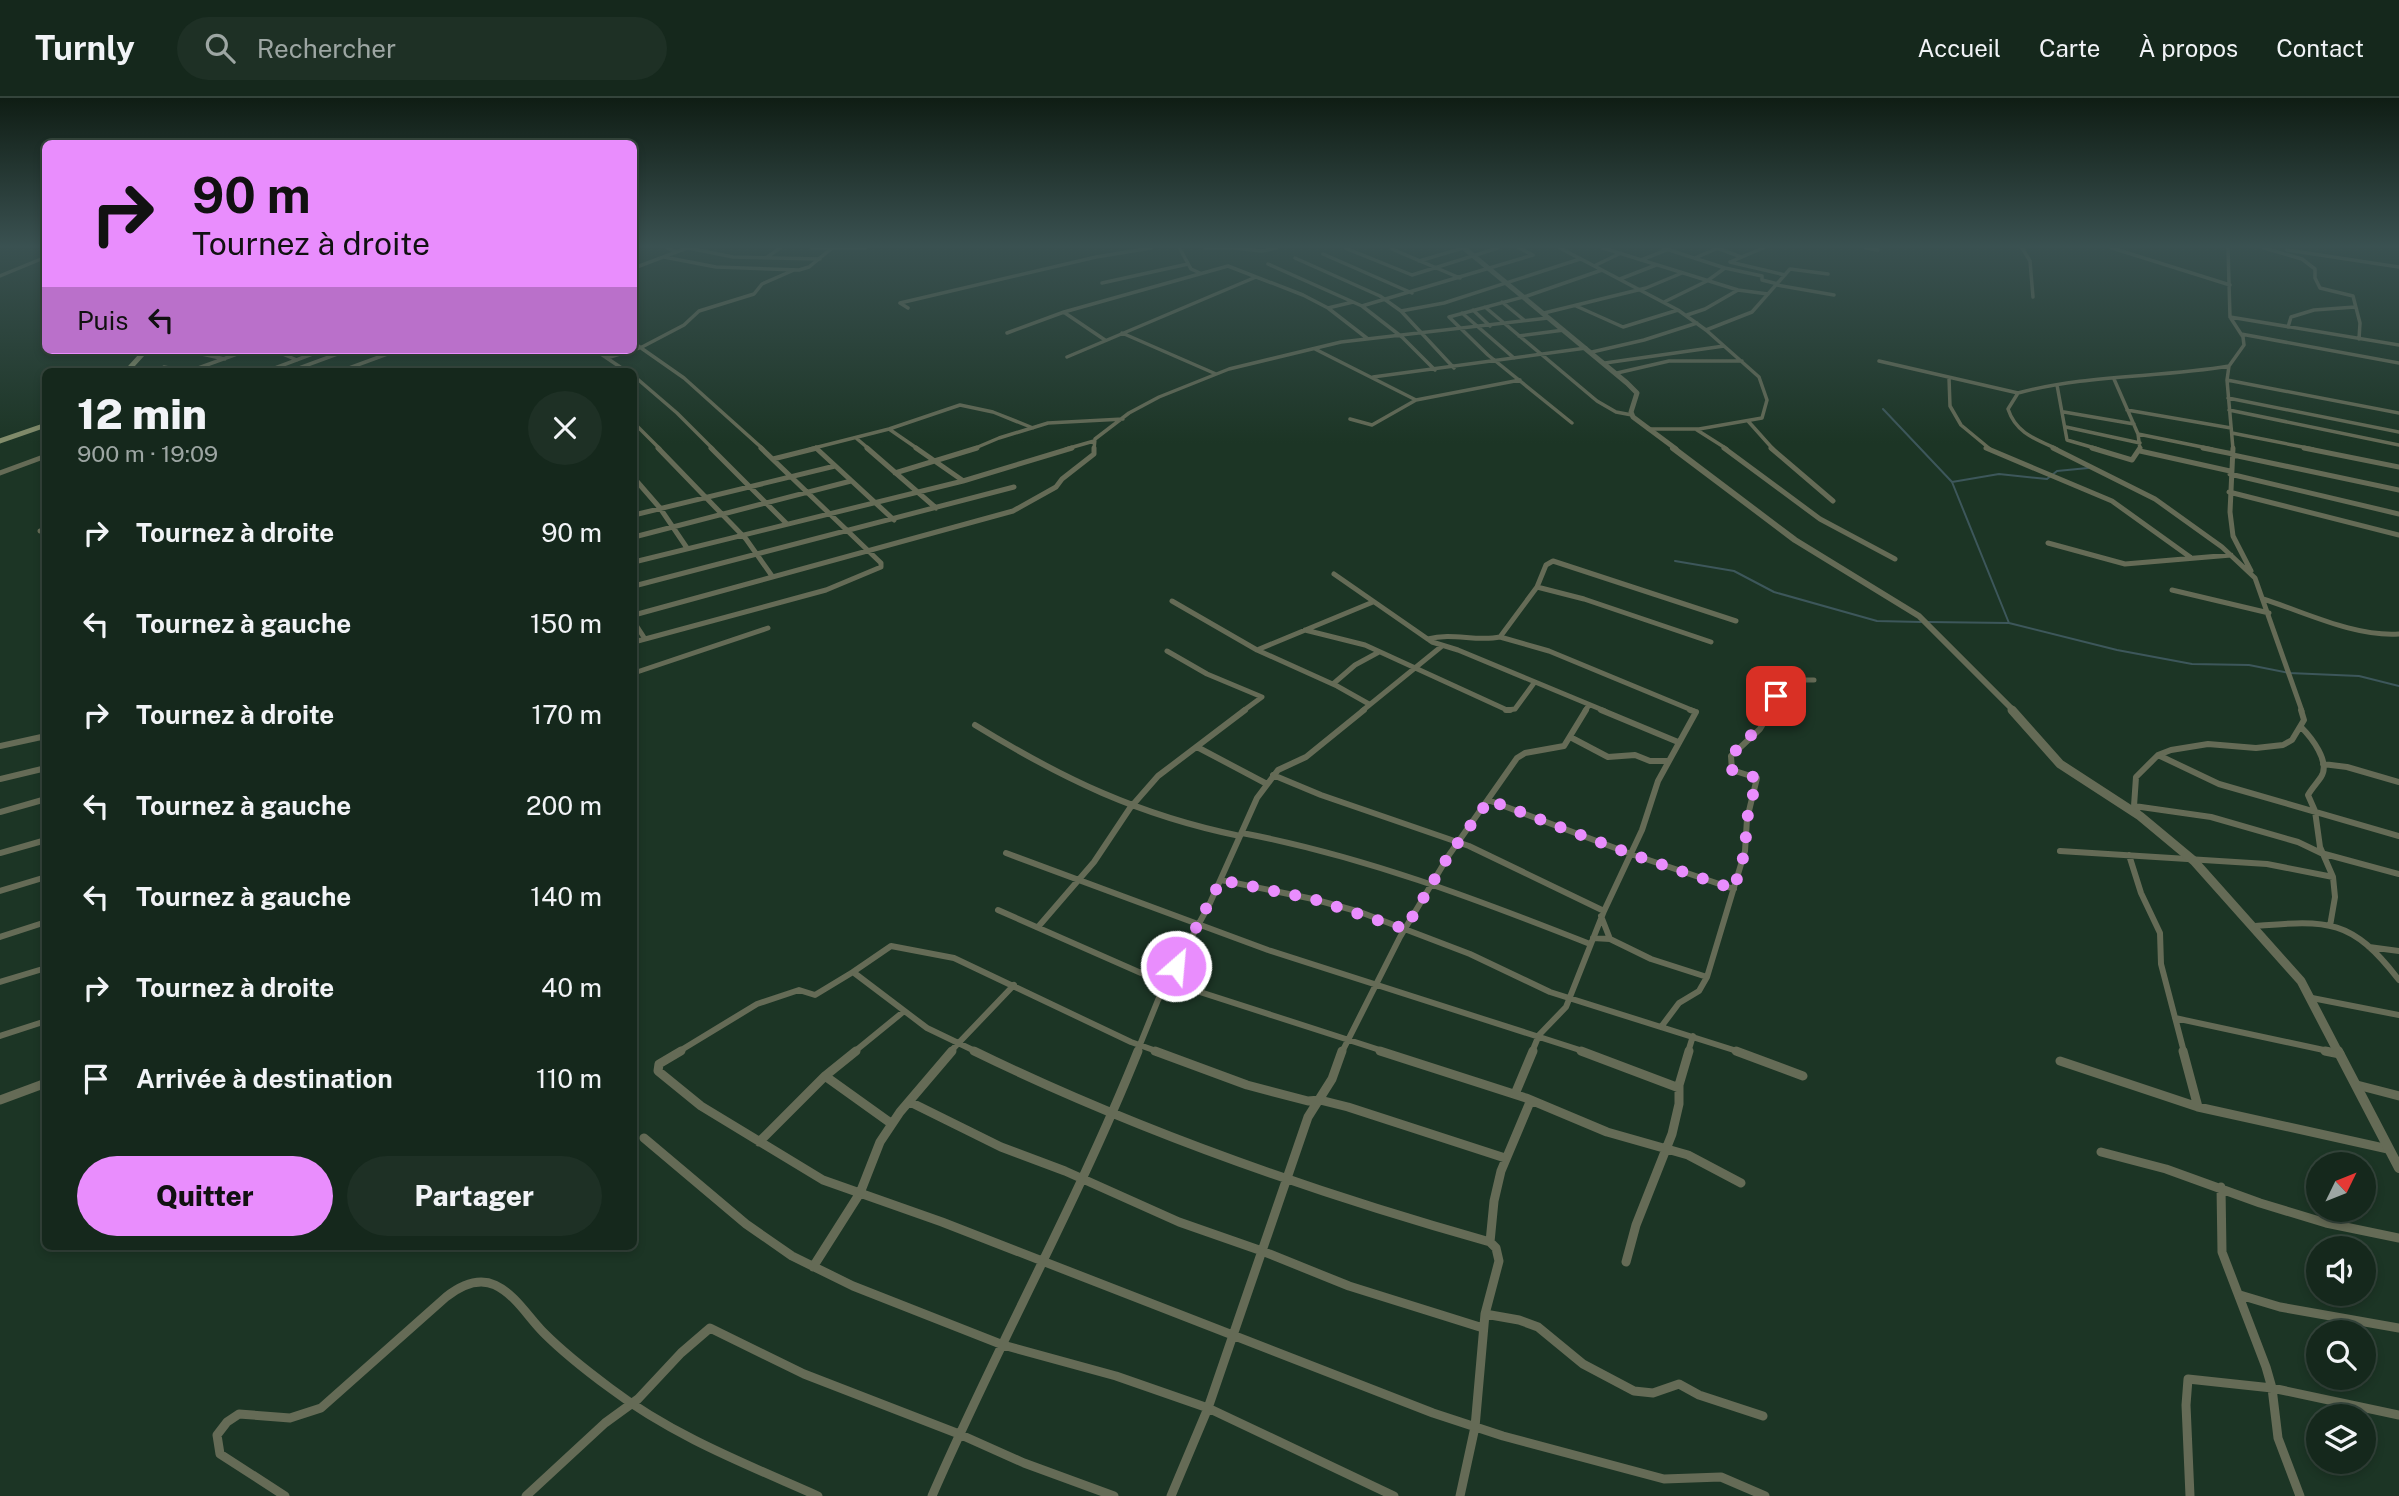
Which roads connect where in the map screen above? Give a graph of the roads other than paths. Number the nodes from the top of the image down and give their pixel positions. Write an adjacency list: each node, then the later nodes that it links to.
1 (697, 313): 45 (street)
2 (1061, 313): 33 (street)
3 (1068, 313): 41 (street)
4 (1169, 313): 34 (street)
5 (1335, 313): 39 (street)
6 (1371, 313): 38 (street)
7 (1403, 313): 35 (street)
8 (1462, 313): 28 (street); 30 (street)
9 (1477, 313): 27 (street)
10 (1492, 313): 25 (street)
11 (1516, 313): 24 (street)
12 (1552, 313): 21 (street)
13 (1592, 313): 14 (street)
14 (1668, 313)
15 (1683, 313): 22 (street)
16 (1692, 313): 22 (street)
17 (1750, 313): 32 (street)
18 (2230, 313): 23 (street)
19 (2298, 313): 29 (street)
20 (2359, 313): 40 (street)
21 (1546, 315): 24 (street); 31 (street)
22 (1686, 315): 26 (street)
23 (2230, 317): 29 (street); 36 (street)
24 (1524, 320): 25 (street)
25 (1504, 323): 27 (street); 37 (street)
26 (1698, 323): 32 (street); 48 (street)
27 (1490, 326): 28 (street)
28 (1479, 327): 30 (street); 61 (street)
29 (2288, 327): 40 (street)
30 (1461, 329): 35 (street); 64 (street)
31 (1564, 330): 37 (street); 48 (street)
32 (1706, 330): 44 (street)
33 (1007, 333)
34 (1122, 333): 41 (street); 81 (street)
35 (1424, 334): 38 (street); 78 (street)
36 (2241, 334): 68 (street); 69 (street)
37 (1519, 336): 58 (street)
38 (1402, 337): 39 (street); 79 (street)
39 (1368, 339): 46 (street)
40 (2359, 339): 43 (street)
41 (1105, 340): 59 (street)
42 (637, 344): 45 (street)
43 (2399, 345)
44 (1724, 346): 65 (street); 67 (street)
45 (642, 347): 47 (street); 121 (street)
46 (1313, 348): 81 (street); 82 (street)
47 (637, 349)
48 (1590, 350): 58 (street); 67 (street)
49 (143, 354): 71 (main road)
50 (202, 354): 62 (street)
51 (238, 354): 62 (street)
52 (283, 354): 63 (street)
53 (313, 354): 63 (street)
54 (337, 354): 75 (street)
55 (387, 354): 76 (street)
56 (601, 354): 60 (street)
57 (620, 354): 60 (street)
58 (1541, 354): 61 (street); 96 (street)
59 (1068, 357)
60 (607, 358): 77 (street)
61 (1514, 358): 64 (street)
62 (225, 359): 73 (street)
63 (297, 360): 74 (street)
64 (1496, 361): 78 (street); 86 (street)
65 (1742, 361): 80 (street); 99 (street)
66 (1879, 361): 83 (street)
67 (1605, 363): 80 (street)
68 (2399, 363)
69 (2229, 366): 85 (street); 87 (street)
70 (164, 367): 72 (street)
71 (131, 368)
72 (169, 368)
73 (199, 368)
74 (275, 368)
75 (299, 368)
76 (349, 368)
77 (622, 368)
78 (1454, 368): 79 (street)
79 (1435, 370): 82 (street)
80 (1618, 373): 96 (street)
81 (1216, 374): 97 (street)
82 (1373, 377): 91 (street)
83 (1949, 378): 89 (street); 160 (street)
84 (637, 379): 132 (street)
85 (2114, 379): 88 (street); 92 (street)
86 (1521, 380): 91 (street); 100 (street)
87 (2227, 380): 90 (street); 95 (street)
88 (2057, 385): 89 (street); 94 (street)
89 (2018, 393): 159 (street)
90 (2228, 398): 93 (street); 110 (street)
91 (1416, 400): 98 (street)
92 (2127, 410): 101 (street); 109 (street)
93 (2229, 410): 109 (street); 116 (street)
94 (2064, 412): 101 (street); 104 (street)
95 (2399, 413)
96 (1632, 415): 107 (street)
97 (1123, 419): 105 (street); 114 (street)
98 (1350, 419)
99 (1748, 421): 108 (street); 140 (street)
100 (1572, 423)
101 (2134, 424): 111 (street)
102 (42, 426): 113 (main road)
103 (637, 426): 138 (street)
104 (2066, 427): 115 (street); 118 (street)
105 (1033, 428): 106 (street); 122 (street)
106 (889, 429): 112 (street); 122 (street)
107 (1648, 429): 108 (street); 216 (street)
108 (1695, 429): 161 (street)
109 (2232, 430): 119 (street); 124 (street)
110 (2399, 432)
111 (2138, 434): 115 (street); 119 (street)
112 (856, 438): 117 (street); 126 (street)
113 (0, 441)
114 (1094, 441): 130 (street); 157 (street)
115 (2140, 443): 118 (street)
116 (2399, 445)
117 (816, 448): 121 (street); 123 (street)
118 (2140, 451): 127 (street)
119 (2233, 454): 127 (street); 134 (street)
120 (42, 457): 125 (street)
121 (773, 459): 128 (street)
122 (935, 463): 126 (street); 130 (street)
123 (835, 466): 128 (street); 129 (street)
124 (2399, 467)
125 (0, 473)
126 (895, 473): 135 (street)
127 (2230, 473): 136 (street); 146 (street)
128 (791, 476): 132 (street); 137 (street)
129 (851, 481): 137 (street); 139 (street)
130 (963, 481): 135 (street)
131 (637, 482): 143 (street)
132 (750, 487): 138 (street); 141 (street)
133 (1014, 487): 142 (street)
134 (2399, 490)
135 (918, 491): 139 (street); 142 (street)
136 (2229, 492): 153 (street); 165 (street)
137 (809, 493): 141 (street); 144 (street)
138 (704, 497): 143 (street); 147 (street)
139 (875, 501): 144 (street); 148 (street)
140 (1833, 501)
141 (768, 505): 147 (street); 149 (street)
142 (936, 508): 148 (street)
143 (660, 509): 145 (street); 150 (street)
144 (829, 511): 149 (street); 151 (street)
145 (637, 514)
146 (2399, 514)
147 (721, 516): 150 (street); 152 (street)
148 (894, 520): 151 (street)
149 (786, 523): 152 (street)
150 (674, 528): 154 (street); 156 (street)
151 (848, 532): 157 (street); 158 (street)
152 (741, 535): 156 (street); 158 (street)
153 (2399, 535)
154 (637, 536)
155 (2048, 543): 160 (street)
156 (687, 548): 162 (street)
157 (868, 551): 164 (street); 180 (street)
158 (759, 555): 164 (street); 166 (street)
159 (2231, 555): 160 (street); 165 (street)
160 (2190, 557)
161 (1895, 559)
162 (637, 561)
163 (1334, 574): 171 (street)
164 (772, 576): 173 (street)
165 (2255, 578): 169 (street)
166 (637, 585)
167 (1537, 587): 174 (street); 179 (street); 183 (street)
168 (2172, 590): 172 (street)
169 (2263, 599): 172 (street); 178 (street)
170 (1172, 601): 185 (street)
171 (1373, 602): 177 (street); 181 (street)
172 (2269, 613): 196 (street)
173 (637, 614)
174 (1736, 621)
175 (637, 627): 180 (street)
176 (768, 628): 189 (street)
177 (1305, 630): 185 (street); 187 (street)
178 (2399, 634)
179 (1500, 637): 181 (street); 199 (street)
180 (645, 639): 182 (street)
181 (1428, 639): 184 (street)
182 (637, 641)
183 (1711, 642)
184 (1442, 646): 188 (street); 191 (street)
185 (1257, 650): 192 (street)
186 (1167, 651): 201 (street)
187 (1379, 652): 188 (street); 192 (street)
188 (1415, 667): 191 (street); 193 (street)
189 (637, 672)
190 (1814, 680): 234 (street)
191 (1534, 683): 194 (street)
192 (1333, 684): 193 (street)
193 (1369, 704): 206 (street)
194 (1590, 705): 198 (street); 199 (street)
195 (975, 725): 213 (street)
196 (2301, 727): 202 (street); 204 (street)
197 (42, 737): 200 (street)
198 (1572, 738): 203 (street); 211 (street)
199 (1678, 742): 203 (street)
200 (0, 746)
201 (1196, 747): 209 (street); 213 (street)
202 (2158, 755): 212 (street); 214 (street)
203 (1668, 761): 225 (street)
204 (2323, 764): 208 (street); 214 (street)
205 (42, 769): 207 (street)
206 (1273, 775): 209 (street); 220 (street)
207 (0, 779)
208 (2399, 782)
209 (1267, 784): 217 (street)
210 (42, 800): 215 (street)
211 (1489, 800): 220 (street); 225 (street)
212 (2134, 806): 216 (street); 224 (street)
213 (1130, 808): 217 (street); 232 (street)
214 (2315, 811): 218 (street); 224 (street)
215 (0, 812)
216 (2140, 816): 227 (street)
217 (1241, 835): 231 (street); 233 (street)
218 (2399, 836)
219 (42, 840): 222 (street)
220 (1458, 843): 233 (street); 237 (street)
221 (2060, 851): 226 (street)
222 (0, 853)
223 (1006, 853): 232 (street)
224 (2321, 853): 228 (street); 229 (street)
225 (1631, 854): 234 (street); 237 (street)
226 (2129, 855): 227 (street); 261 (street)
227 (2193, 861): 229 (street); 240 (street)
228 (2399, 874)
229 (2333, 877): 241 (street)
230 (42, 878): 235 (street)
231 (1221, 880): 239 (street); 243 (street)
232 (1077, 883): 239 (street); 242 (street)
233 (1433, 883): 243 (street); 246 (street)
234 (1734, 889): 251 (street)
235 (0, 891)
236 (998, 910): 242 (street)
237 (1603, 914): 245 (street); 246 (street)
238 (42, 923): 244 (street)
239 (1199, 926): 254 (street); 256 (street)
240 (2254, 926): 241 (street); 258 (street)
241 (2330, 926): 247 (street)
242 (1038, 927): 254 (street)
243 (1405, 929): 256 (street); 257 (street)
244 (0, 937)
245 (1611, 939): 246 (street); 251 (street)
246 (1591, 941): 257 (street)
247 (2369, 947): 248 (street); 252 (street)
248 (2399, 951)
249 (42, 969): 253 (street)
250 (853, 972): 255 (street); 259 (street); 287 (street)
251 (1707, 977): 263 (street)
252 (2399, 980)
253 (0, 982)
254 (1168, 982): 267 (street); 269 (street)
255 (1014, 985): 268 (street); 269 (street)
256 (1377, 986): 264 (street); 267 (street)
257 (1570, 996): 263 (street); 264 (street)
258 (2312, 998): 260 (street); 270 (street)
259 (903, 1012): 268 (street); 272 (street)
260 (2399, 1015)
261 (2175, 1018): 270 (street); 283 (street)
262 (42, 1022): 265 (street)
263 (1661, 1027): 266 (street)
264 (1539, 1035): 276 (street); 277 (street)
265 (0, 1036)
266 (1693, 1037): 273 (street); 276 (street)
267 (1346, 1040): 277 (street); 280 (street)
268 (959, 1042): 281 (street); 284 (street)
269 (1141, 1046): 280 (street); 284 (street)
270 (2340, 1054): 275 (street)
271 (2060, 1061): 283 (street)
272 (825, 1076): 285 (street); 287 (street)
273 (1803, 1076)
274 (42, 1084): 279 (street)
275 (2357, 1085): 278 (street); 289 (street)
276 (1679, 1088): 288 (street)
277 (1515, 1094): 282 (street)
278 (2399, 1096)
279 (0, 1100)
280 (1320, 1100): 291 (street); 293 (street)
281 (910, 1102): 285 (street); 294 (street)
282 (1530, 1102): 288 (street); 291 (street)
283 (2198, 1107): 289 (street)
284 (1113, 1113): 293 (street); 294 (street)
285 (892, 1124): 297 (street)
286 (645, 1138): 303 (street)
287 (759, 1142): 297 (street)
288 (1665, 1149): 295 (street); 302 (street)
289 (2388, 1149): 292 (street)
290 (2101, 1152): 296 (street)
291 (1505, 1158): 299 (street)
292 (2399, 1168)
293 (1288, 1176): 299 (street); 300 (street)
294 (1083, 1179): 300 (street); 301 (street)
295 (1741, 1183)
296 (2221, 1187): 298 (street); 304 (street)
297 (860, 1194): 301 (street); 303 (street)
298 (2399, 1238)
299 (1490, 1242): 305 (street)
300 (1262, 1251): 306 (street); 308 (street)
301 (1043, 1262): 308 (street); 309 (street)
302 (1626, 1262)
303 (813, 1267): 309 (street)
304 (2240, 1296): 307 (street); 310 (street)
305 (1485, 1314): 306 (street); 314 (street)
306 (1483, 1328): 315 (street)
307 (2399, 1328)
308 (1232, 1336): 312 (street); 315 (street)
309 (1003, 1345): 312 (street); 316 (street)
310 (2272, 1388): 313 (street); 326 (street); 327 (street)
311 (631, 1404): 316 (street); 317 (street); 318 (street); 319 (street)
312 (1208, 1408): 322 (street); 323 (street)
313 (2399, 1415)
314 (1763, 1416)
315 (1475, 1427): 324 (street); 325 (street)
316 (959, 1434): 320 (street); 321 (street)
317 (531, 1494)
318 (285, 1496)
319 (818, 1496)
320 (932, 1496)
321 (1114, 1496)
322 (1171, 1496)
323 (1395, 1496)
324 (1460, 1496)
325 (1765, 1496)
326 (2190, 1496)
327 (2300, 1496)

